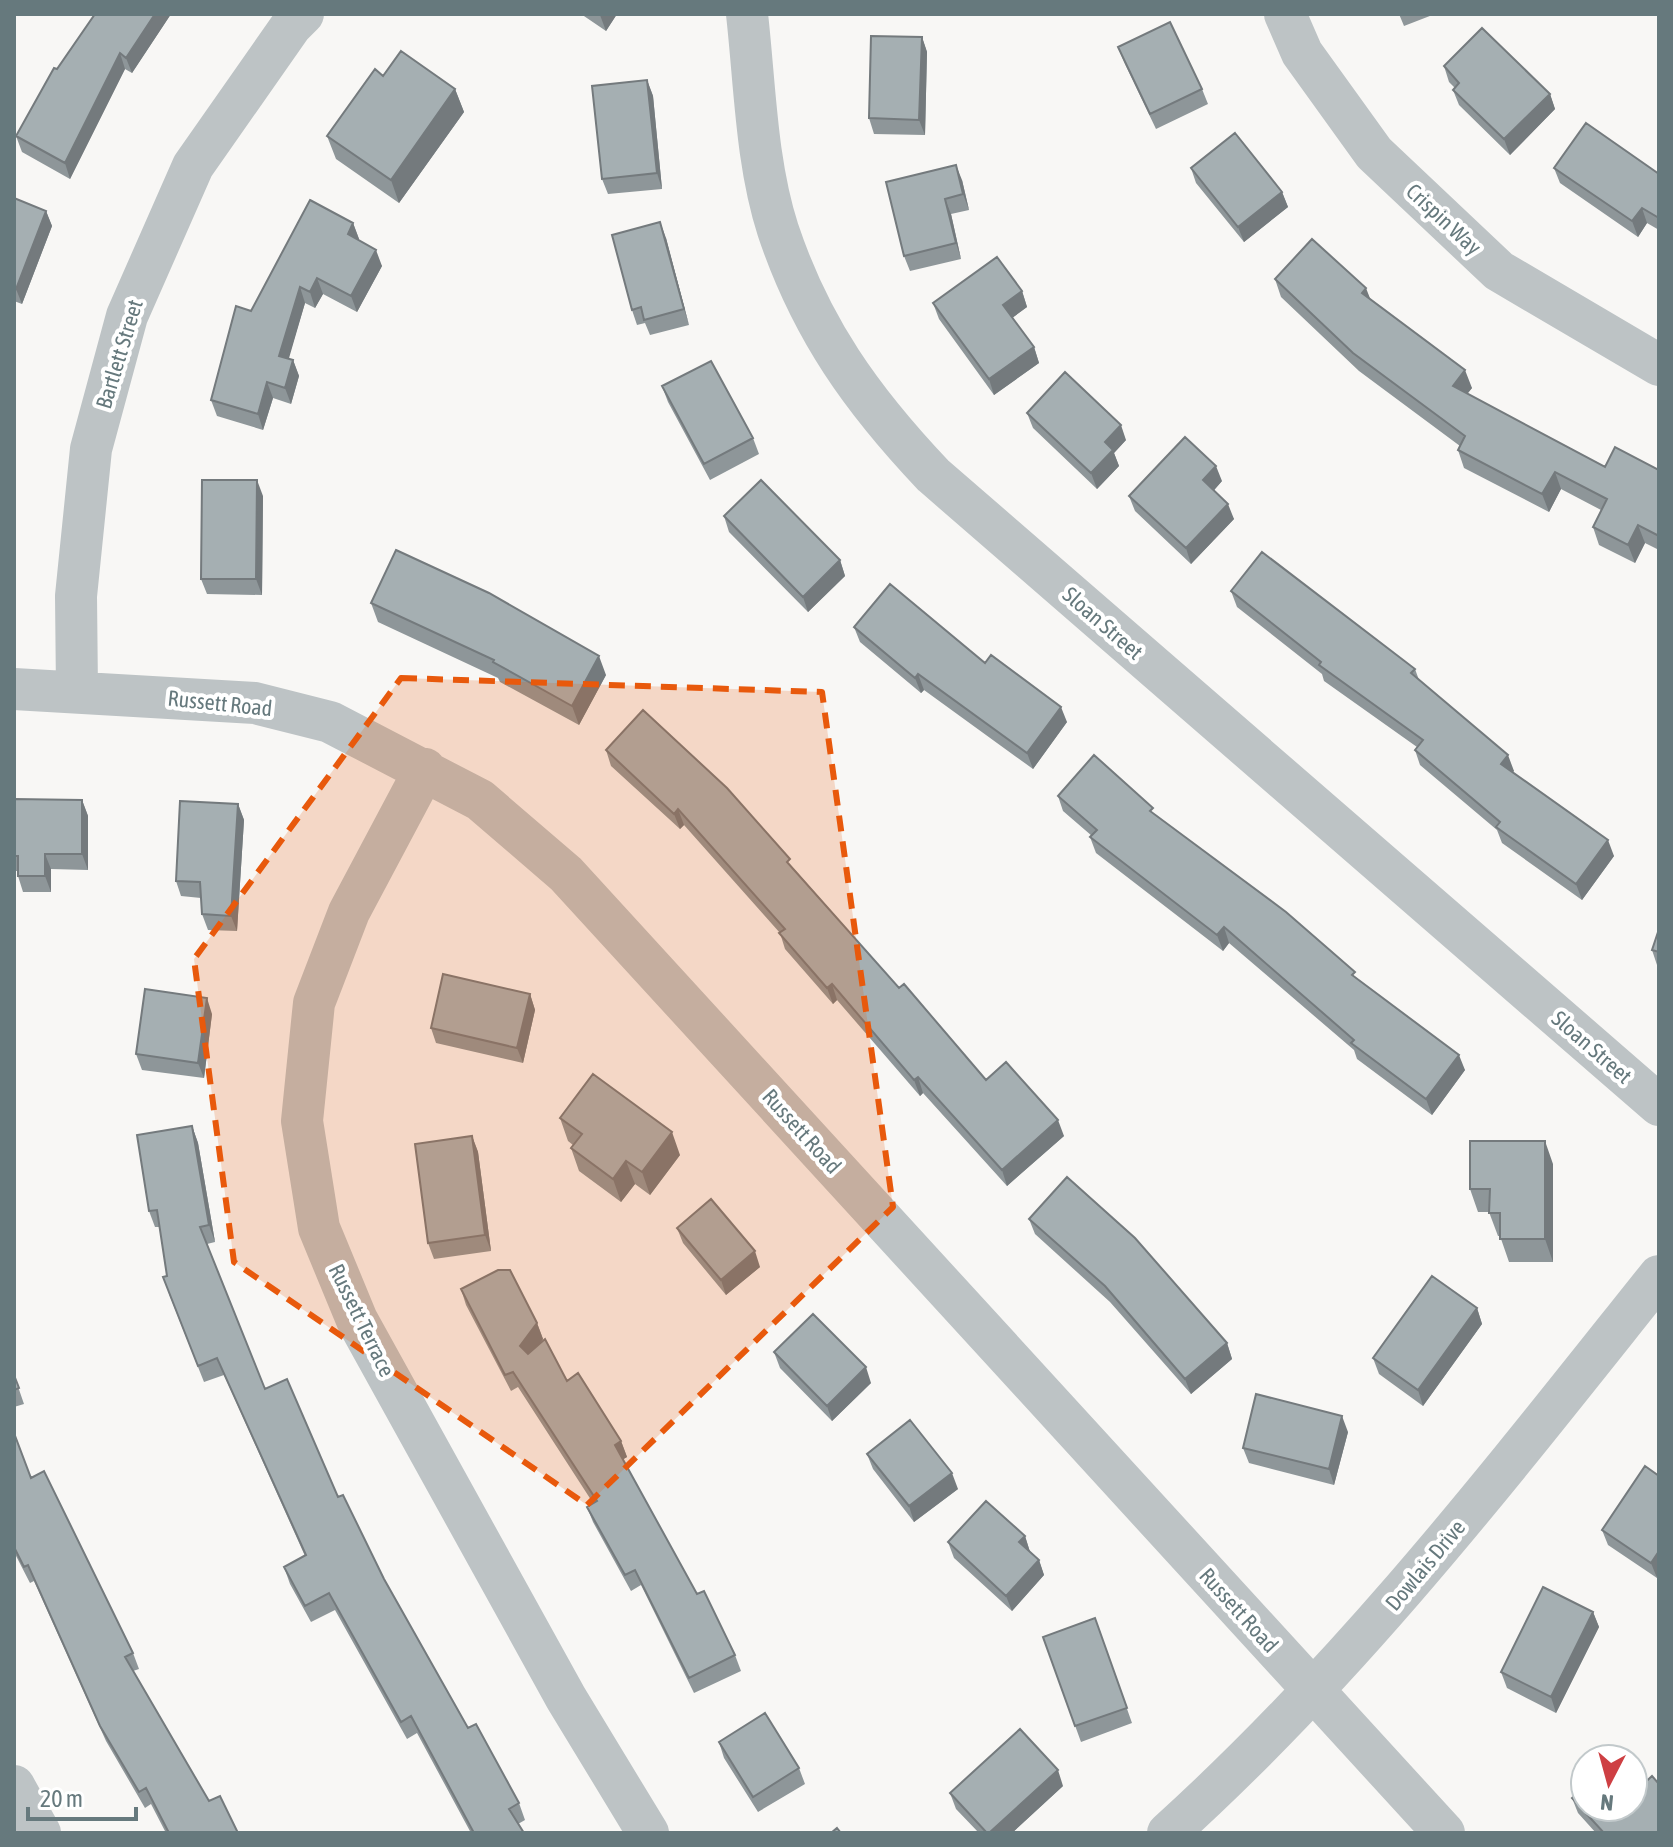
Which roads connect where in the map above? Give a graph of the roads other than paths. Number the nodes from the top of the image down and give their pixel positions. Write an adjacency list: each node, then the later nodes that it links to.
1 (303, 14): 6 (street, Bartlett Street)
2 (747, 14): 8 (street, Sloan Street)
3 (1285, 14): 4 (street, Crispin Way)
4 (1659, 365)
5 (14, 689): 6 (street, Russett Road)
6 (77, 691): 7 (street, Russett Road)
7 (425, 769): 10 (street, Russett Road); 13 (street, Russett Terrace)
8 (1659, 1105)
9 (1659, 1276): 10 (street, Dowlais Drive)
10 (1314, 1691): 14 (street, Dowlais Drive); 15 (street, Russett Road)
11 (14, 1786): 12 (street)
12 (40, 1833)
13 (648, 1833)
14 (1168, 1833)
15 (1444, 1833)

